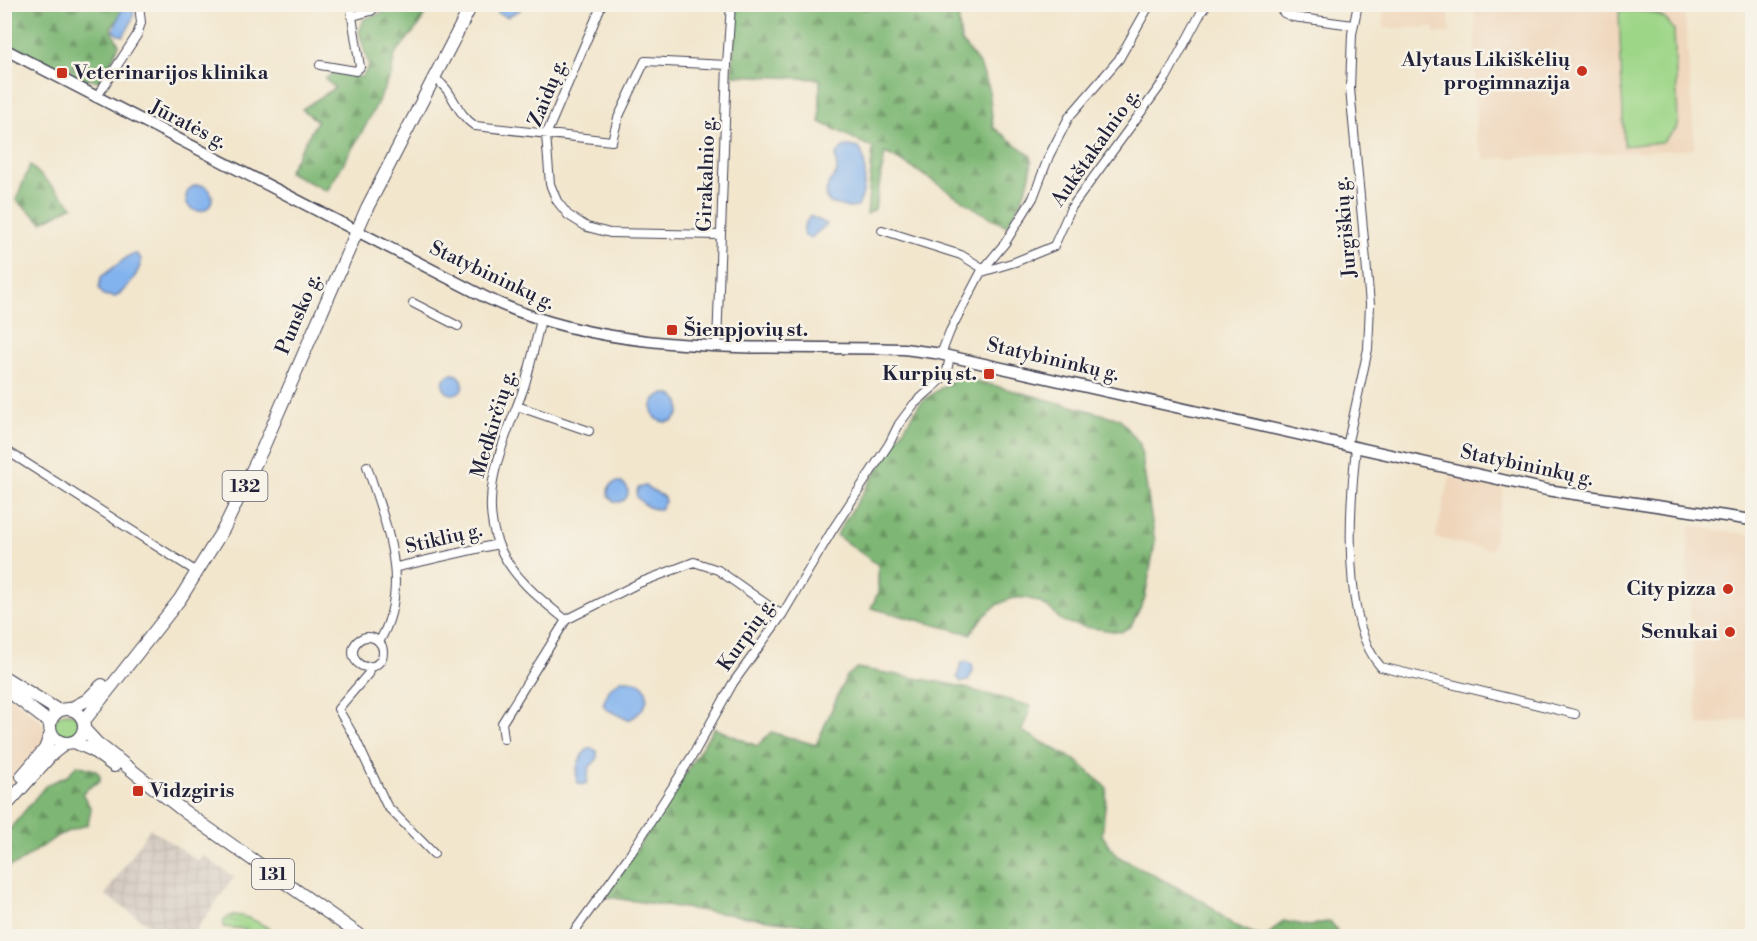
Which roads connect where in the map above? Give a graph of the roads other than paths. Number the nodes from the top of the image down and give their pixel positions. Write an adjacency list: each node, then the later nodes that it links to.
1 (139, 4): 17 (street)
2 (350, 4): 11 (street)
3 (379, 4): 11 (street)
4 (472, 4): 16 (main road, Punsko g. / 132)
5 (602, 4): 18 (street, Zaidų g.)
6 (731, 4): 15 (street, Girakalnio g.)
7 (1150, 4): 22 (street, Aukštakalnio g.)
8 (1208, 4): 22 (street, Aukštakalnio g.)
9 (1276, 4): 12 (street)
10 (1358, 4): 12 (street, Jurgiškių g.)
11 (353, 16): 14 (street)
12 (1353, 25): 30 (street, Jurgiškių g.)
13 (4, 49): 17 (street, Jūratės g.)
14 (320, 65)
15 (727, 65): 18 (street); 21 (street, Girakalnio g.)
16 (434, 78): 18 (street); 19 (main road, Punsko g. / 132)
17 (96, 98): 19 (street, Jūratės g.)
18 (546, 135): 21 (street, Zaidų g.)
19 (357, 230): 24 (street, Statybininkų g.); 36 (main road, Punsko g. / 132)
20 (882, 230): 22 (street)
21 (721, 235): 26 (street, Girakalnio g.)
22 (983, 270): 27 (street, Aukštakalnio g.)
23 (413, 303): 25 (street)
24 (541, 320): 26 (street, Statybininkų g.); 28 (street, Medkirčių g.)
25 (458, 326)
26 (717, 345): 27 (street, Statybininkų g.)
27 (946, 355): 30 (street, Statybininkų g.); 37 (street, Kurpių g.)
28 (517, 406): 29 (street); 34 (street, Medkirčių g.)
29 (589, 431)
30 (1352, 447): 33 (street, Statybininkų g.); 45 (street, Jurgiškių g.)
31 (4, 449): 36 (street)
32 (367, 466): 35 (street)
33 (1752, 520)
34 (498, 544): 35 (street, Stiklių g.); 38 (street, Medkirčių g.)
35 (397, 567): 40 (street)
36 (197, 572): 39 (main road, Punsko g. / 132)
37 (783, 615): 38 (street); 55 (street, Kurpių g.)
38 (566, 620): 48 (street)
39 (153, 633): 44 (main road, Punsko g.); 46 (main road, Punsko g.)
40 (379, 642): 41 (street); 41 (street)
41 (370, 666): 53 (street)
42 (4, 677): 44 (main road)
43 (4, 688): 47 (main road)
44 (65, 710): 46 (main road); 47 (main road)
45 (1575, 714)
46 (84, 725): 49 (main road); 52 (main road)
47 (51, 728): 49 (main road); 50 (main road)
48 (504, 740)
49 (70, 743): 51 (main road); 52 (main road)
50 (4, 798)
51 (4, 808)
52 (185, 812): 54 (main road, 131)
53 (434, 854)
54 (361, 936)
55 (571, 936)

